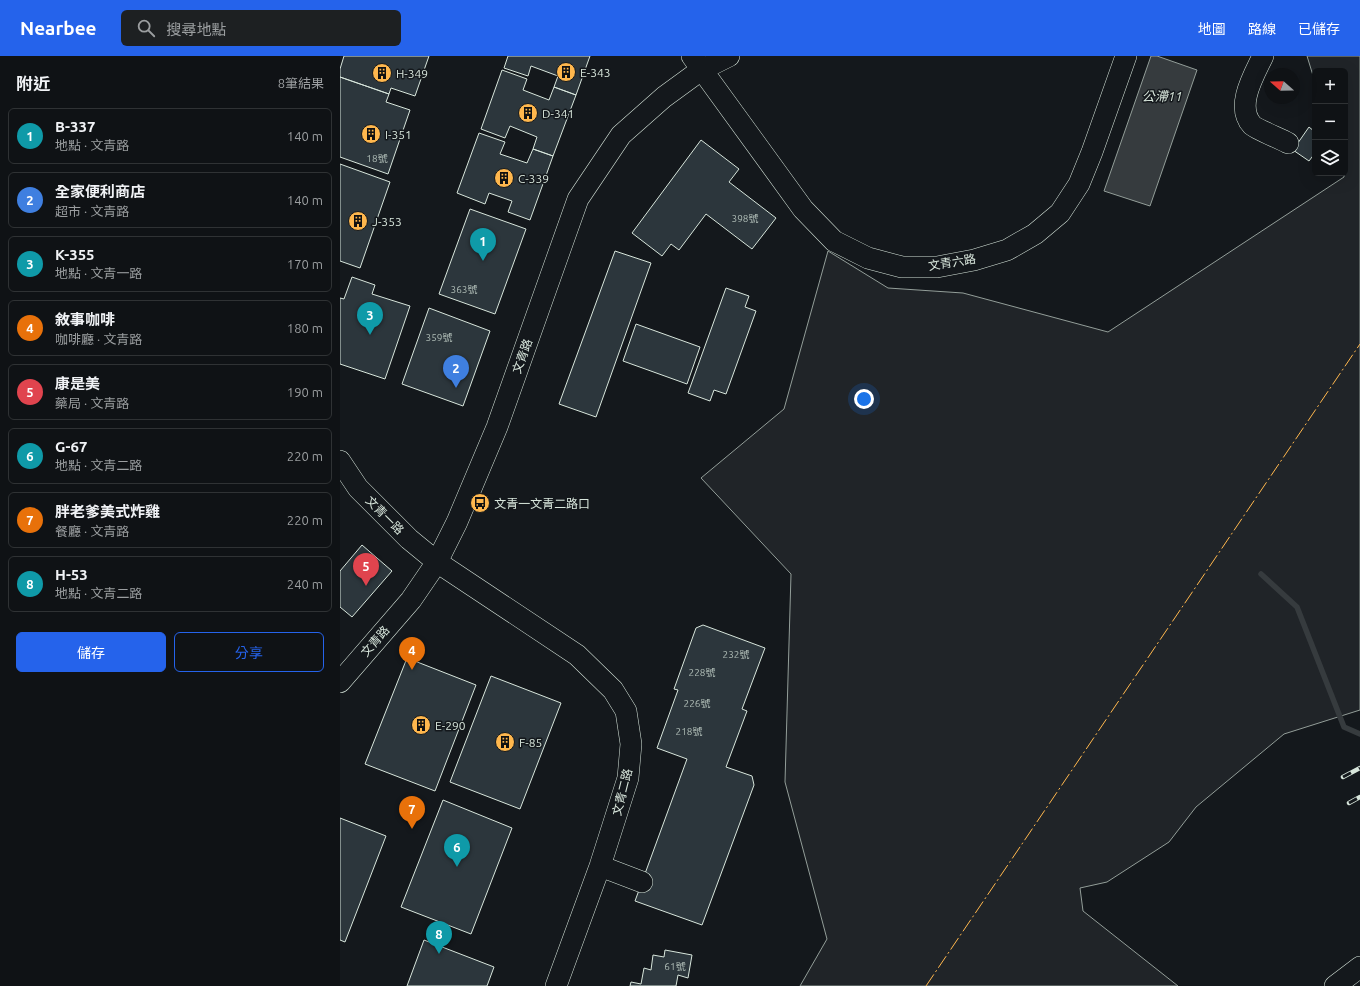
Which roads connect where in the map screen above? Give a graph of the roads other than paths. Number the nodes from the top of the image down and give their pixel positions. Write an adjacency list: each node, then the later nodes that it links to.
1 (729, 56): 4 (street, 文青路)
2 (1126, 56): 4 (street, 文青六路)
3 (1263, 56): 5 (street)
4 (696, 63): 7 (street, 文青路)
5 (1288, 143)
6 (340, 461): 7 (street, 文青一路)
7 (437, 562): 8 (street, 文青路); 9 (street, 文青二路)
8 (340, 682)
9 (600, 866): 10 (street); 12 (street, 文青二路)
10 (642, 882)
11 (1360, 967): 13 (street)
12 (556, 986)
13 (1335, 986)

